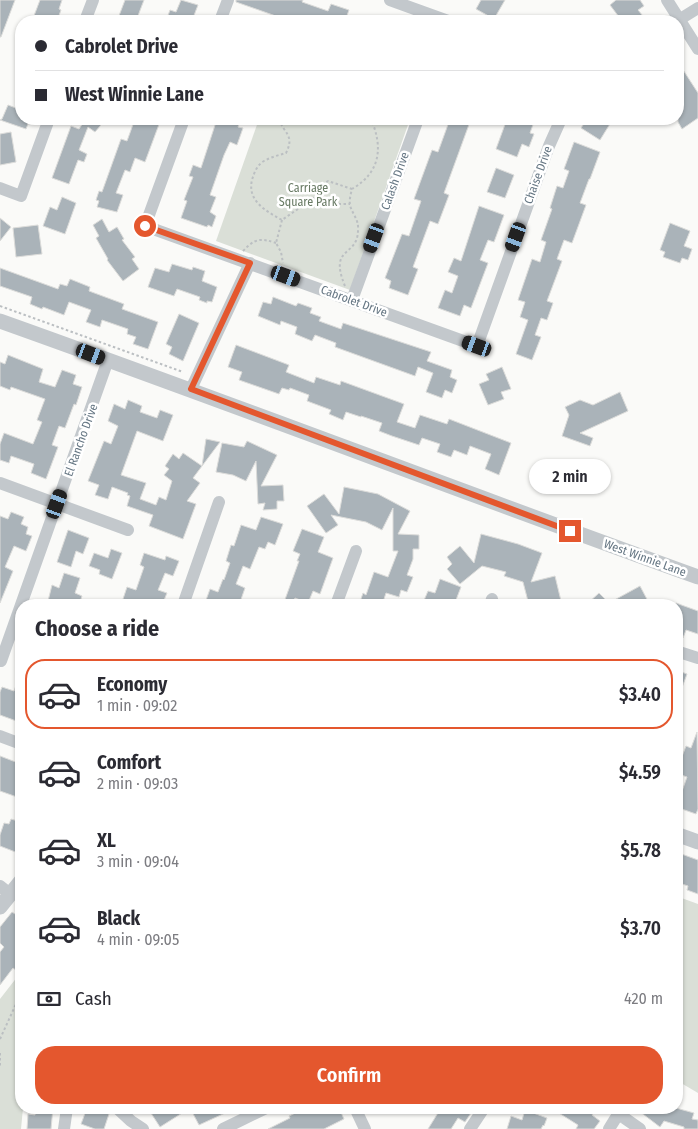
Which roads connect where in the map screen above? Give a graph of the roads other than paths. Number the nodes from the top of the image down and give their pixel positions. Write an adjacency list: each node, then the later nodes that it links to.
1 (92, 0): 6 (street)
2 (228, 0): 7 (street)
3 (390, 0): 8 (street)
4 (667, 0): 9 (street)
5 (698, 8): 10 (street)
6 (87, 15)
7 (222, 15)
8 (431, 15)
9 (675, 15)
10 (684, 17)
11 (684, 29): 12 (street)
12 (698, 49)
13 (47, 125): 17 (street)
14 (182, 125): 18 (street, Cabrolet Drive)
15 (416, 125): 19 (street, Calash Drive)
16 (558, 125): 21 (street, Chaise Drive)
17 (0, 188)
18 (250, 263): 19 (street, Cabrolet Drive); 23 (street)
19 (352, 300): 21 (street, Cabrolet Drive)
20 (0, 321): 22 (street, West Winnie Lane)
21 (477, 346)
22 (108, 360): 23 (street, West Winnie Lane); 26 (street, El Rancho Drive)
23 (191, 389): 29 (street, West Winnie Lane)
24 (0, 483): 26 (street)
25 (219, 502): 31 (street)
26 (57, 504): 27 (street); 30 (street, El Rancho Drive)
27 (128, 530)
28 (356, 551): 32 (street)
29 (698, 577)
30 (23, 599)
31 (185, 599)
32 (338, 599)
33 (15, 622): 36 (street, El Rancho Drive)
34 (683, 653): 35 (street)
35 (698, 658)
36 (1, 661)
37 (0, 736): 38 (street)
38 (15, 742)
39 (683, 837): 40 (street)
40 (698, 842)
41 (5, 890): 42 (street)
42 (0, 907)
43 (65, 1114): 48 (street)
44 (123, 1114): 49 (street)
45 (254, 1114): 50 (street)
46 (358, 1114): 51 (street)
47 (480, 1114): 52 (street)
48 (64, 1129)
49 (143, 1129)
50 (223, 1129)
51 (365, 1129)
52 (470, 1129)
53 (609, 1129): 54 (street)
54 (640, 1129)

